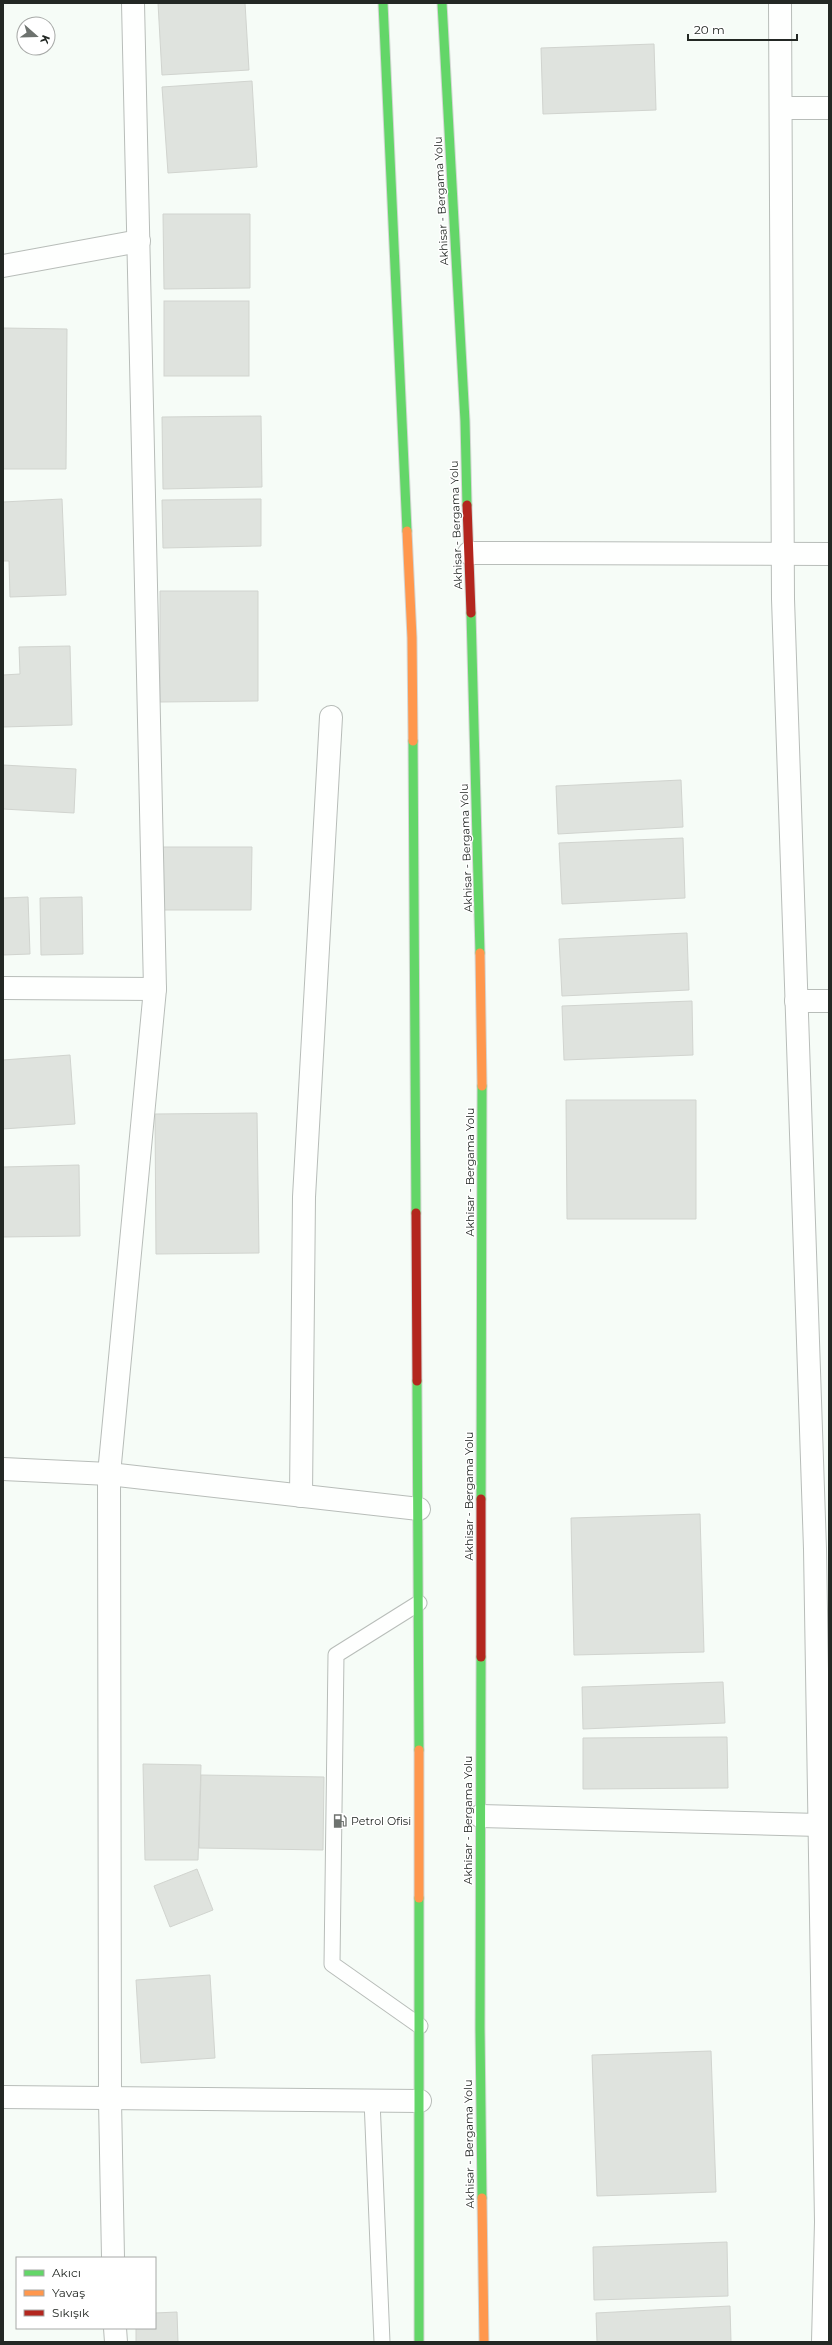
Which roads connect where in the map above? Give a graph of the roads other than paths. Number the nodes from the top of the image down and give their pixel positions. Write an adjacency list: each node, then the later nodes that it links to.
1 (134, 3): 7 (street)
2 (383, 3): 20 (main road)
3 (442, 3): 10 (main road, Akhisar - Bergama Yolu)
4 (780, 3): 5 (street)
5 (782, 108): 6 (street); 9 (street)
6 (829, 108)
7 (139, 241): 8 (street); 14 (street)
8 (3, 266)
9 (783, 552): 10 (street); 11 (street); 15 (street)
10 (469, 554): 22 (main road, Akhisar - Bergama Yolu)
11 (829, 554)
12 (331, 717): 19 (street)
13 (3, 988): 14 (street)
14 (155, 989): 18 (street)
15 (796, 1001): 16 (street); 23 (street)
16 (829, 1001)
17 (3, 1469): 18 (street)
18 (109, 1474): 19 (street); 26 (street)
19 (301, 1496): 20 (street)
20 (419, 1509): 21 (main road)
21 (419, 1603): 24 (main road); 24 (lane)
22 (480, 1816): 23 (street); 34 (main road, Akhisar - Bergama Yolu)
23 (819, 1825): 35 (street)
24 (420, 2026): 28 (main road)
25 (3, 2097): 26 (street)
26 (110, 2100): 27 (street); 29 (street)
27 (372, 2100): 28 (street); 32 (lane)
28 (420, 2101): 33 (main road)
29 (114, 2257)
30 (115, 2329): 31 (street)
31 (116, 2342)
32 (382, 2342)
33 (419, 2342)
34 (484, 2342)
35 (822, 2342)

